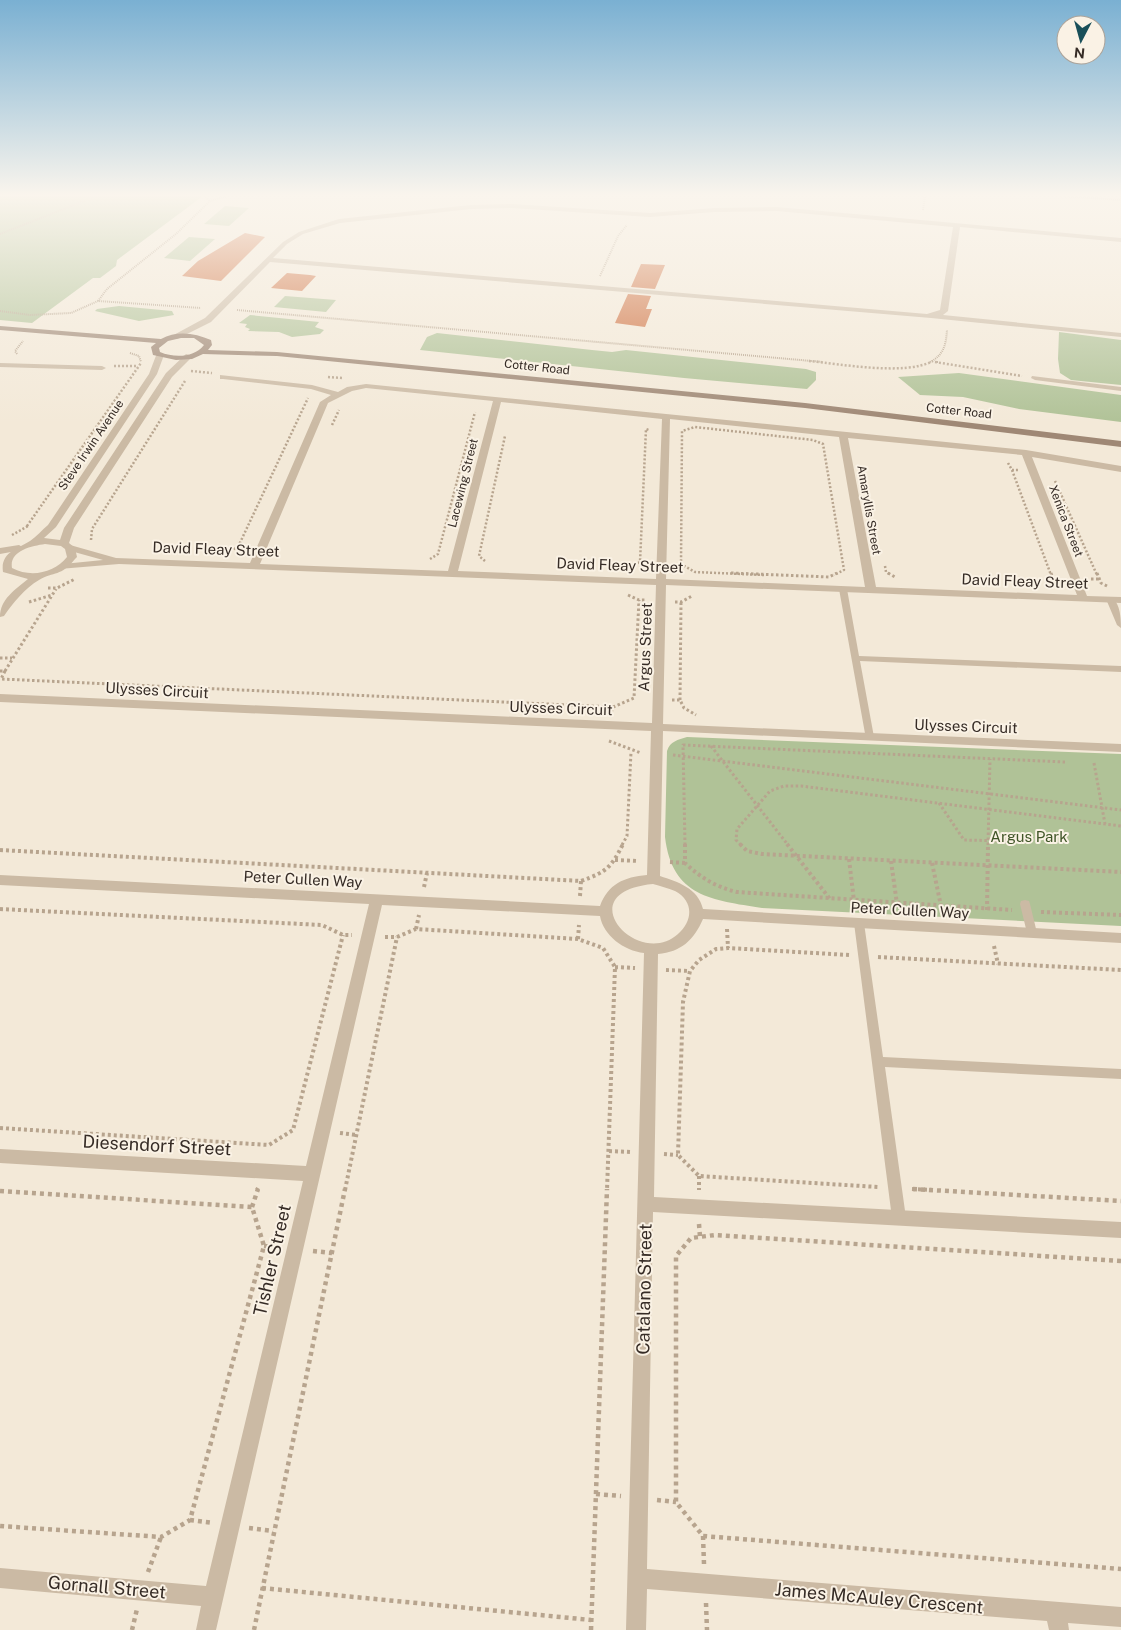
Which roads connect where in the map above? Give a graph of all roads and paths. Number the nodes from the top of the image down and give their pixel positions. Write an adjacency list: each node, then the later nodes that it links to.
1 (128, 272): 7 (path)
2 (256, 272): 8 (street)
3 (411, 272): 6 (street)
4 (602, 272): 6 (path)
5 (950, 272): 10 (street)
6 (589, 287): 10 (street)
7 (98, 301): 8 (path); 9 (path)
8 (219, 309): 11 (street); 23 (path)
9 (0, 311)
10 (927, 316): 13 (street); 23 (path)
11 (208, 320): 15 (street); 16 (street)
12 (0, 328): 14 (main road)
13 (1121, 335)
14 (85, 336): 17 (main road); 18 (main road)
15 (174, 336): 16 (main road, Cotter Road); 17 (main road)
16 (204, 339): 19 (main road); 20 (main road, Cotter Road)
17 (160, 341): 18 (main road)
18 (157, 352): 21 (main road, Cotter Road); 55 (street, Steve Irwin Avenue)
19 (202, 352): 20 (main road, Cotter Road); 21 (main road, Cotter Road)
20 (277, 354): 36 (main road, Cotter Road)
21 (189, 356): 57 (street, Steve Irwin Avenue)
22 (142, 362): 25 (path)
23 (934, 362): 30 (path)
24 (0, 366): 26 (street)
25 (138, 366): 26 (path); 54 (path)
26 (102, 368)
27 (191, 371): 29 (path)
28 (188, 376): 56 (path)
29 (223, 377): 33 (street)
30 (1035, 378): 31 (street)
31 (1121, 389)
32 (307, 393): 59 (path)
33 (336, 394): 34 (street); 60 (street)
34 (498, 399): 38 (street); 71 (street, Lacewing Street)
35 (344, 403): 40 (path)
36 (793, 404): 46 (main road, Cotter Road); 47 (main road, Cotter Road)
37 (472, 406): 64 (path)
38 (666, 416): 42 (street, Argus Street); 45 (street)
39 (645, 424): 41 (path)
40 (331, 428)
41 (646, 429): 42 (path); 69 (path)
42 (666, 431): 43 (path); 77 (street, Argus Street)
43 (682, 431): 43 (path)
44 (506, 432): 65 (path)
45 (843, 434): 48 (street); 82 (street, Amaryllis Street)
46 (1121, 436)
47 (1121, 444)
48 (1026, 453): 50 (street); 52 (street, Xenica Street)
49 (1003, 461): 51 (path)
50 (1121, 469)
51 (1012, 470): 52 (path); 73 (path)
52 (1033, 471): 74 (street, Xenica Street)
53 (1051, 473): 75 (path)
54 (27, 526)
55 (34, 542): 57 (street, David Fleay Street); 58 (street)
56 (95, 542)
57 (67, 546): 63 (street, David Fleay Street); 68 (street, Steve Irwin Avenue)
58 (19, 548): 61 (street); 70 (street)
59 (238, 548): 60 (path); 62 (path)
60 (261, 549): 67 (street)
61 (0, 551)
62 (225, 552)
63 (119, 560): 67 (street, David Fleay Street); 68 (street, David Fleay Street)
64 (424, 560)
65 (490, 562)
66 (884, 563): 76 (path)
67 (254, 566): 71 (street, David Fleay Street)
68 (63, 567): 72 (street, David Fleay Street)
69 (624, 569)
70 (6, 570): 72 (street); 84 (street)
71 (452, 574): 77 (street, David Fleay Street)
72 (37, 576): 84 (street)
73 (1053, 579): 74 (path); 78 (path)
74 (1076, 579): 75 (path); 83 (street, Xenica Street)
75 (1099, 579): 79 (path)
76 (902, 580)
77 (662, 582): 81 (street, David Fleay Street); 100 (street, Argus Street)
78 (1042, 585)
79 (1109, 587)
80 (57, 588): 92 (path)
81 (843, 589): 82 (street, David Fleay Street); 93 (lane)
82 (871, 590): 83 (street, David Fleay Street)
83 (1083, 598): 86 (street, David Fleay Street)
84 (10, 600): 89 (street)
85 (639, 600): 99 (path)
86 (1110, 600): 87 (street, David Fleay Street); 90 (lane)
87 (1121, 600)
88 (681, 602): 101 (path)
89 (0, 614)
90 (1121, 625)
91 (0, 658): 92 (path)
92 (13, 658): 96 (path)
93 (855, 658): 94 (lane); 106 (lane)
94 (1121, 669)
95 (0, 671): 96 (path)
96 (5, 671): 97 (path)
97 (1, 680): 102 (path)
98 (0, 698): 103 (street, Ulysses Circuit)
99 (634, 698): 100 (path); 102 (path)
100 (658, 700): 101 (path); 104 (street, Argus Street)
101 (680, 700): 105 (path)
102 (613, 707): 103 (path)
103 (610, 725): 104 (street, Ulysses Circuit); 127 (path)
104 (657, 727): 105 (street, Ulysses Circuit); 134 (street, Argus Street)
105 (696, 729): 106 (street, Ulysses Circuit); 107 (path)
106 (869, 737): 109 (street, Ulysses Circuit)
107 (697, 746): 108 (path); 110 (path)
108 (710, 746): 111 (path); 112 (path)
109 (1121, 748)
110 (683, 756): 112 (path); 137 (path)
111 (990, 759): 113 (path); 117 (path)
112 (721, 760): 117 (path); 119 (path)
113 (1075, 762)
114 (1084, 763): 115 (path)
115 (1094, 763): 116 (path); 120 (path)
116 (1103, 764)
117 (989, 794): 120 (path); 121 (path)
118 (939, 804): 119 (path); 121 (path); 125 (path)
119 (757, 806): 128 (path); 128 (path)
120 (1102, 808): 122 (path); 123 (path)
121 (989, 810): 123 (path); 125 (path)
122 (1121, 810)
123 (1105, 824): 124 (path)
124 (1121, 826)
125 (988, 840): 126 (path); 132 (path)
126 (1006, 841)
127 (0, 850)
128 (796, 856): 129 (path); 137 (path)
129 (848, 859): 130 (path); 138 (path)
130 (891, 861): 131 (path); 139 (path)
131 (932, 863): 132 (path); 140 (path)
132 (988, 865): 133 (path); 143 (path)
133 (1121, 872)
134 (653, 879): 144 (street); 145 (street)
135 (0, 880): 136 (street, Peter Cullen Way)
136 (377, 899): 144 (street, Peter Cullen Way); 150 (street, Tishler Street)
137 (830, 899): 138 (path)
138 (854, 901): 139 (path)
139 (897, 904): 140 (path)
140 (941, 906): 143 (path)
141 (1026, 907): 143 (path); 146 (path); 148 (lane)
142 (0, 909): 149 (path)
143 (987, 909)
144 (605, 910): 153 (street)
145 (698, 914): 147 (street, Peter Cullen Way); 153 (street)
146 (1121, 916)
147 (859, 923): 148 (street, Peter Cullen Way); 154 (lane)
148 (1032, 933): 152 (street, Peter Cullen Way)
149 (343, 935): 150 (path); 158 (path)
150 (368, 936): 151 (path); 160 (street, Tishler Street)
151 (397, 937): 172 (path); 176 (path)
152 (1121, 938)
153 (651, 948): 163 (street, Catalano Street)
154 (864, 956): 155 (path); 156 (lane); 161 (path)
155 (1121, 970)
156 (878, 1062): 157 (lane); 164 (lane)
157 (1121, 1074)
158 (0, 1128)
159 (0, 1156): 160 (street, Diesendorf Street)
160 (313, 1174): 174 (street, Tishler Street)
161 (699, 1176)
162 (0, 1191): 168 (path)
163 (646, 1204): 164 (street); 171 (street, Catalano Street)
164 (899, 1218): 165 (street)
165 (1121, 1230)
166 (1121, 1261): 169 (path)
167 (0, 1526): 168 (path)
168 (161, 1537): 173 (path)
169 (1121, 1569)
170 (0, 1578): 173 (street, Gornall Street)
171 (638, 1578): 177 (street, James McAuley Crescent); 181 (street, Catalano Street)
172 (262, 1588): 176 (path); 179 (path)
173 (142, 1590): 174 (street, Gornall Street)
174 (214, 1597): 178 (street, Tishler Street)
175 (1121, 1617): 177 (street, James McAuley Crescent)
176 (591, 1620): 180 (path)
177 (1058, 1621)
178 (206, 1630)
179 (254, 1630)
180 (591, 1630)
181 (636, 1630)

